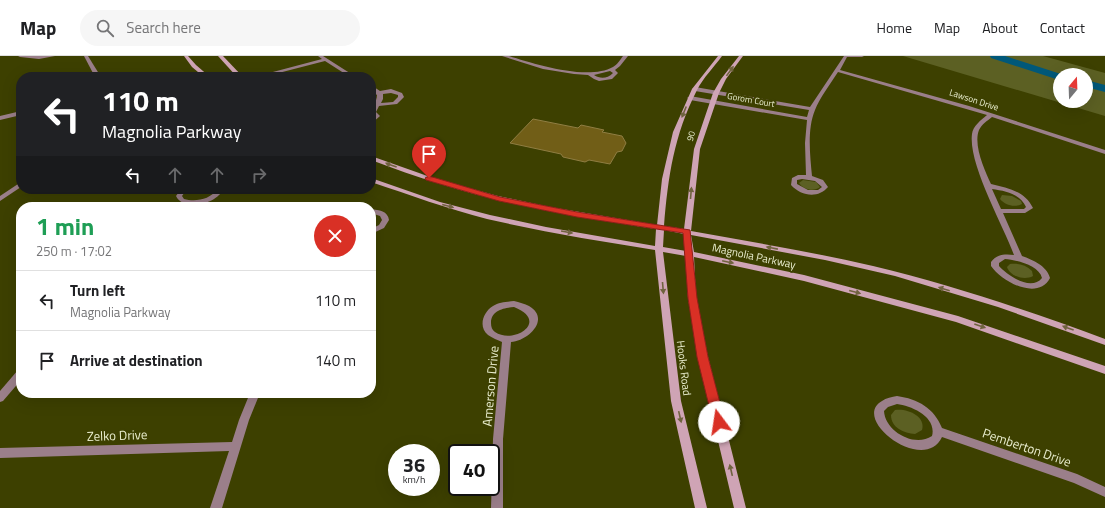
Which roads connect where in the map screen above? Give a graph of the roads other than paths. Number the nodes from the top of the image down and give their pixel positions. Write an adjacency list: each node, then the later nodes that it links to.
1 (20, 56): 2 (street)
2 (53, 56)
3 (86, 56): 15 (street)
4 (186, 56): 16 (main road)
5 (220, 56): 17 (main road)
6 (504, 56): 20 (street)
7 (626, 56): 13 (street)
8 (720, 56): 21 (main road, 90)
9 (742, 56): 23 (main road, 90, one-way to 9)
10 (846, 56): 11 (street); 14 (street)
11 (862, 56)
12 (322, 58): 18 (street); 19 (street)
13 (610, 70): 20 (street); 20 (street)
14 (836, 70): 27 (street); 29 (street, Lawson Drive)
15 (95, 72)
16 (201, 72)
17 (235, 72)
18 (274, 72)
19 (345, 72)
20 (590, 74)
21 (695, 89): 23 (street, Gorom Court); 24 (main road, 90)
22 (378, 92): 26 (street); 26 (street)
23 (716, 93): 25 (main road, 90); 27 (street, Gorom Court)
24 (690, 98): 25 (street, Gorom Court); 46 (main road, 90, one-way to 46)
25 (712, 102): 31 (street, Gorom Court); 48 (main road, 90, one-way to 25)
26 (377, 105)
27 (812, 109): 31 (street)
28 (16, 114): 30 (street)
29 (991, 115): 32 (street, Lawson Drive); 36 (street)
30 (0, 118)
31 (809, 119): 34 (street)
32 (1105, 152)
33 (376, 160): 46 (main road, Magnolia Parkway, one-way to 33)
34 (809, 177)
35 (376, 182): 49 (main road, Magnolia Parkway, one-way to 49)
36 (988, 186): 45 (street); 45 (street)
37 (16, 188): 40 (street)
38 (180, 194): 41 (street)
39 (216, 194): 43 (street)
40 (0, 199)
41 (185, 202): 42 (street)
42 (196, 202)
43 (196, 202)
44 (376, 211): 47 (street)
45 (999, 211): 51 (street)
46 (660, 228): 48 (main road, Magnolia Parkway); 49 (main road, Hooks Road)
47 (376, 230)
48 (687, 232): 50 (main road, Hooks Road); 53 (main road, Magnolia Parkway, one-way to 48)
49 (659, 249): 50 (main road, Magnolia Parkway); 64 (main road, Hooks Road, one-way to 64)
50 (690, 254): 54 (main road, Magnolia Parkway, one-way to 54); 65 (main road, Hooks Road, one-way to 50)
51 (1019, 258): 51 (street)
52 (507, 339): 52 (street, Amerson Drive); 63 (street, Amerson Drive)
53 (1105, 342)
54 (1105, 370)
55 (16, 379): 56 (street)
56 (0, 398)
57 (253, 398): 59 (street)
58 (938, 431): 58 (street); 61 (street, Pemberton Drive)
59 (236, 446): 60 (street, Zelko Drive); 62 (street)
60 (0, 453)
61 (1105, 492)
62 (216, 508)
63 (497, 508)
64 (701, 508)
65 (740, 508)

